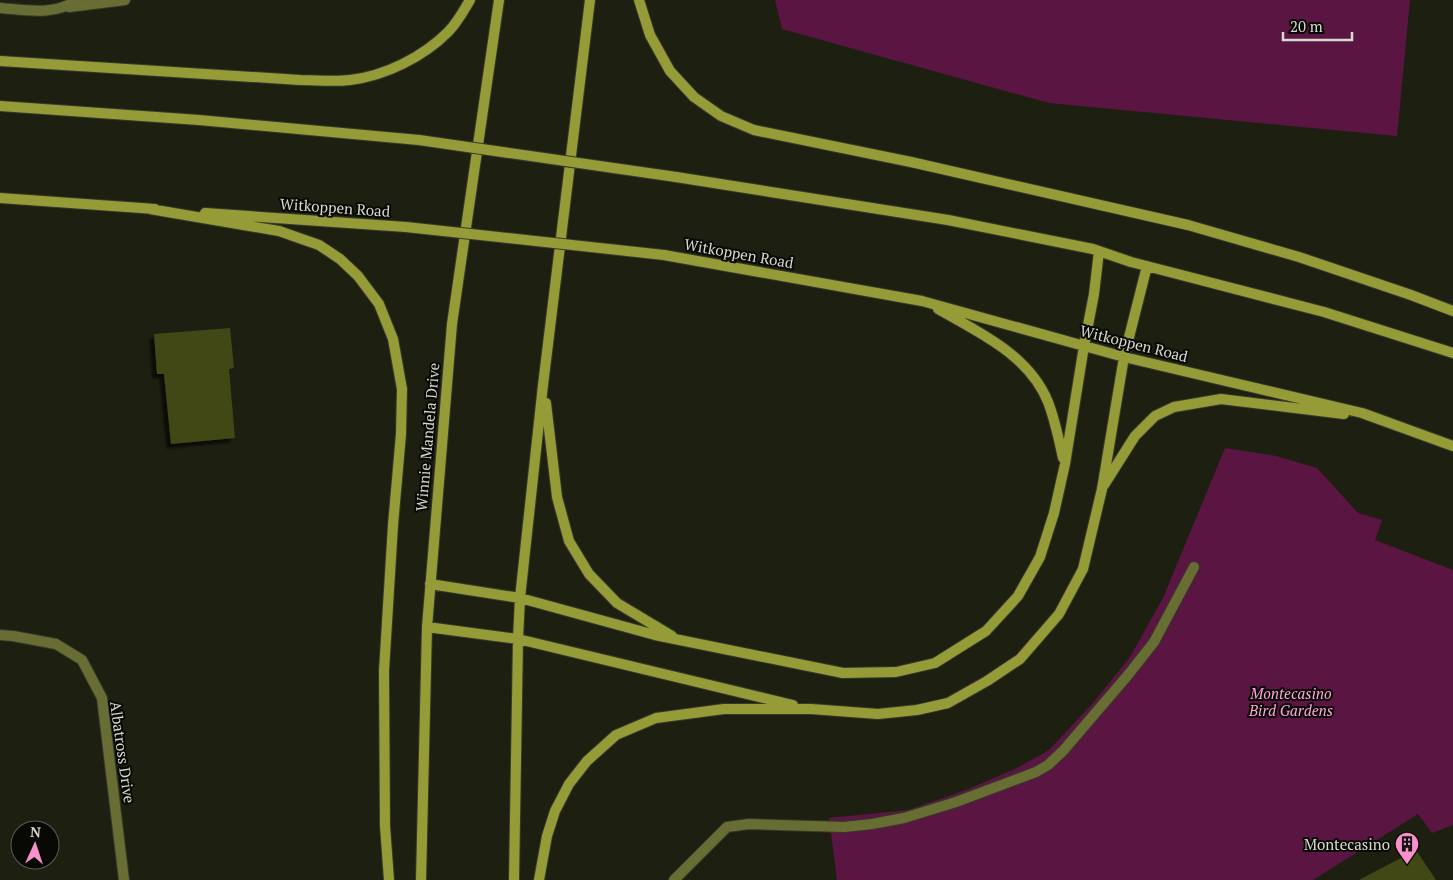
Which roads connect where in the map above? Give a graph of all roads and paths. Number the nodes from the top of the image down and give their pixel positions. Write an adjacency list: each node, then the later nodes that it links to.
1 (77, 0): 7 (street)
2 (125, 0): 7 (street)
3 (470, 0): 9 (main road)
4 (500, 0): 26 (main road, Winnie Mandela Drive)
5 (590, 0): 20 (main road)
6 (639, 0): 16 (main road)
7 (68, 7): 8 (street)
8 (0, 8)
9 (0, 61)
10 (0, 106): 13 (main road, bridge)
11 (0, 198): 12 (main road, Witkoppen Road)
12 (150, 209): 15 (main road, Witkoppen Road, bridge); 34 (main road)
13 (1099, 251): 14 (main road); 17 (main road)
14 (1147, 266): 18 (main road); 19 (main road)
15 (922, 301): 17 (main road, Witkoppen Road); 23 (main road)
16 (1453, 311)
17 (1084, 346): 19 (main road, Witkoppen Road); 23 (main road)
18 (1453, 354)
19 (1124, 357): 21 (main road, Witkoppen Road); 24 (main road)
20 (543, 385): 27 (main road); 31 (main road)
21 (1362, 413): 22 (main road, Witkoppen Road); 24 (main road)
22 (1453, 446)
23 (1065, 464): 31 (main road)
24 (1102, 489): 32 (main road)
25 (1194, 567): 38 (street)
26 (430, 584): 27 (main road); 28 (main road, Winnie Mandela Drive)
27 (520, 598): 30 (main road); 31 (main road)
28 (427, 627): 30 (main road); 35 (main road, Winnie Mandela Drive)
29 (0, 635): 33 (street, Albatross Drive)
30 (518, 639): 32 (main road); 36 (main road)
31 (679, 640)
32 (811, 710): 37 (main road)
33 (124, 880)
34 (389, 880)
35 (421, 880)
36 (514, 880)
37 (539, 880)
38 (674, 880)

